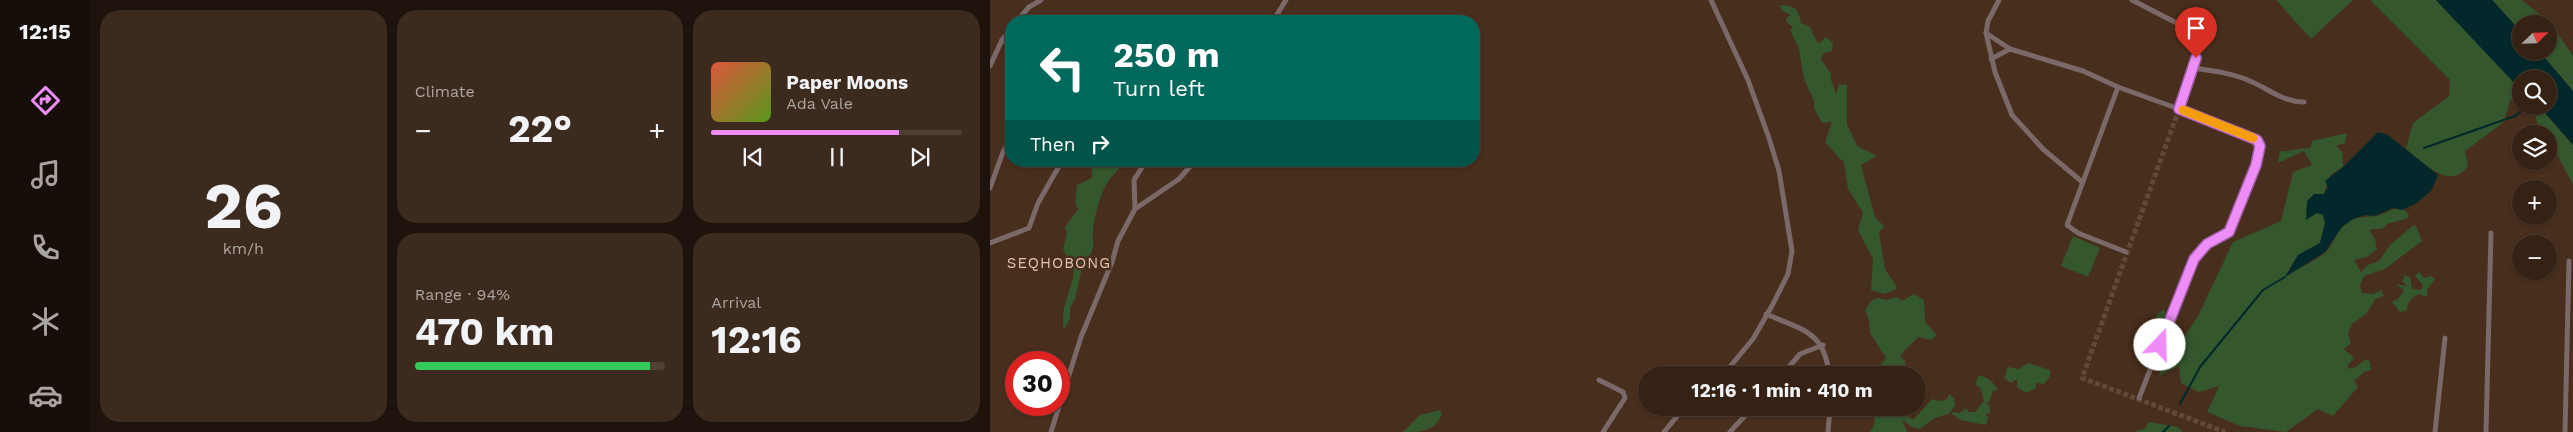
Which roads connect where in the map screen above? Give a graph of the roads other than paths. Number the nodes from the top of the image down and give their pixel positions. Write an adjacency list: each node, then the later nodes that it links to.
1 (1041, 0): 6 (street)
2 (1286, 0): 7 (street)
3 (1711, 0): 30 (street)
4 (1999, 0): 8 (street)
5 (2132, 0): 15 (street)
6 (1023, 15)
7 (1277, 15)
8 (1986, 33): 12 (street); 13 (street)
9 (1005, 36): 10 (street)
10 (1002, 40): 11 (street); 14 (street)
11 (1005, 42)
12 (2010, 49): 13 (street); 16 (street)
13 (1991, 59): 23 (street)
14 (990, 66)
15 (2194, 68): 17 (street); 18 (street)
16 (2118, 87): 18 (street); 23 (street)
17 (2304, 102)
18 (2179, 109): 37 (street)
19 (1005, 149): 24 (street)
20 (1058, 167): 27 (street)
21 (1142, 167): 25 (street)
22 (1190, 167): 25 (street)
23 (2082, 181): 28 (street)
24 (990, 188)
25 (1135, 209): 41 (street)
26 (2491, 233): 47 (street)
27 (990, 243)
28 (2126, 252)
29 (2569, 261): 48 (street)
30 (1766, 314): 32 (street); 33 (street)
31 (2445, 338): 46 (street)
32 (1822, 345): 34 (street); 35 (street)
33 (1730, 366)
34 (1790, 366)
35 (1828, 366)
36 (1599, 380): 42 (street)
37 (2139, 398)
38 (1677, 416): 43 (street)
39 (1745, 416): 44 (street)
40 (1829, 416): 45 (street)
41 (1051, 432)
42 (1603, 432)
43 (1664, 432)
44 (1730, 432)
45 (1828, 432)
46 (2435, 432)
47 (2486, 432)
48 (2565, 432)

